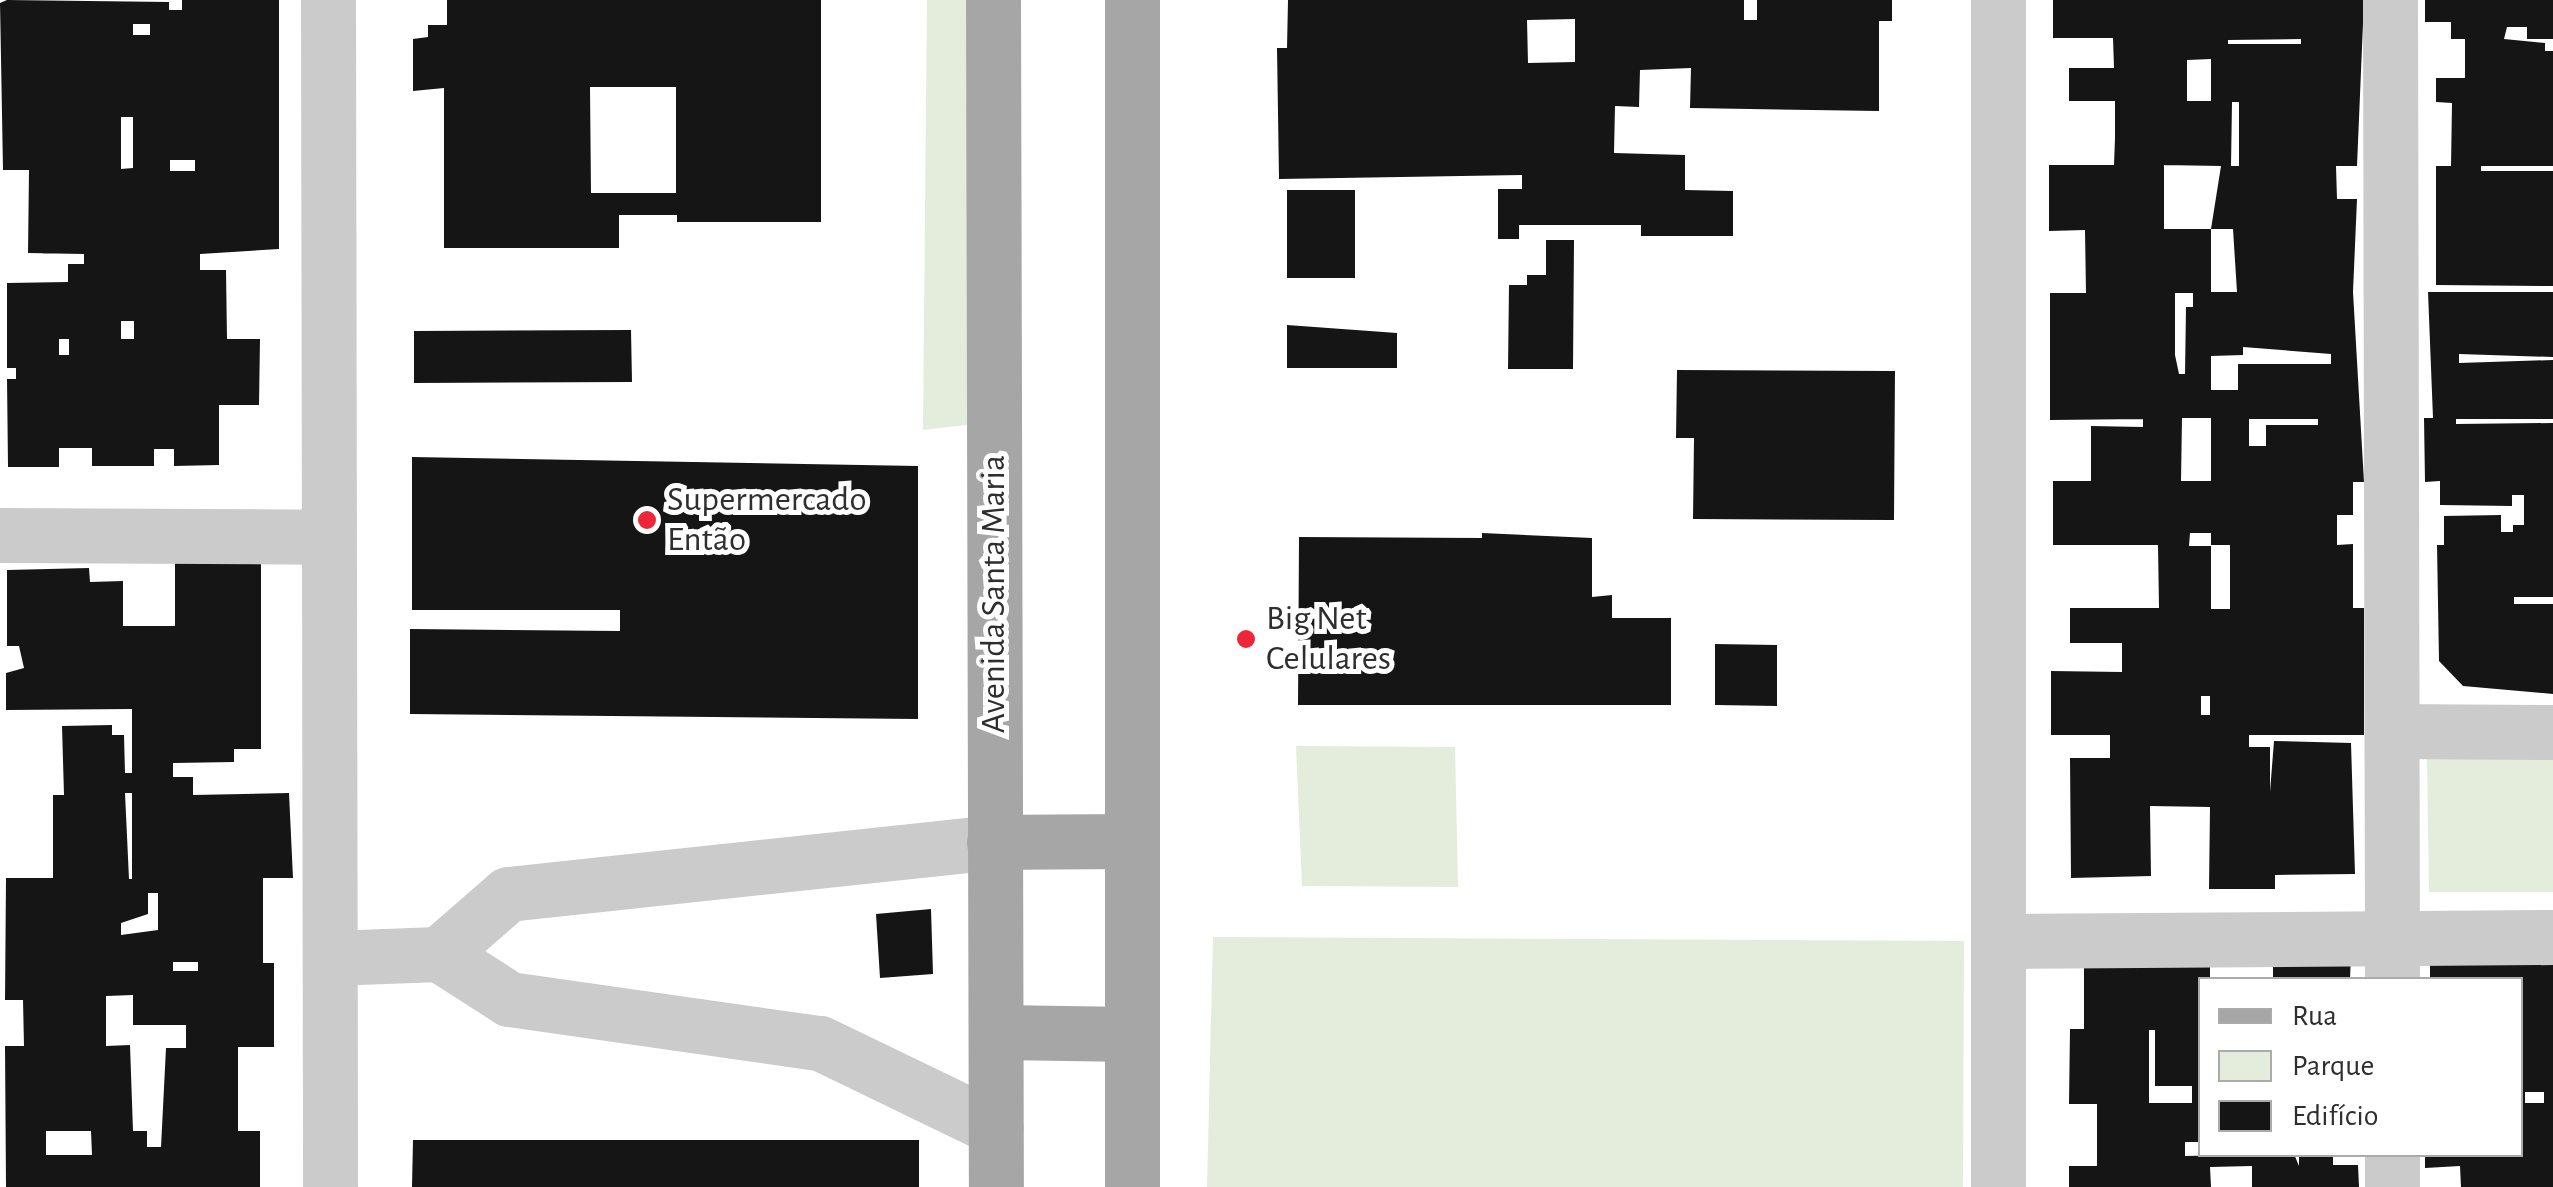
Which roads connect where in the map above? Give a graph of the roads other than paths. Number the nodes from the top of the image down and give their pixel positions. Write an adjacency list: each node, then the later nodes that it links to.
1 (328, 0): 7 (street)
2 (993, 0): 11 (main road, Avenida Santa Maria)
3 (1132, 0): 10 (main road)
4 (1998, 0): 13 (street)
5 (2390, 0): 8 (street)
6 (0, 536): 7 (street)
7 (329, 537): 15 (street)
8 (2392, 730): 9 (street); 16 (street)
9 (2553, 732)
10 (1132, 841): 11 (main road); 18 (main road)
11 (994, 842): 14 (street); 17 (main road, Avenida Santa Maria)
12 (2553, 937): 16 (street)
13 (1998, 941): 16 (street); 24 (street)
14 (439, 954): 15 (street); 19 (street)
15 (331, 958): 21 (street)
16 (2392, 958)
17 (996, 1032): 18 (main road); 19 (main road, Avenida Santa Maria)
18 (1132, 1034): 23 (main road)
19 (996, 1128): 22 (main road, Avenida Santa Maria)
20 (2392, 1157): 25 (street)
21 (330, 1187)
22 (996, 1187)
23 (1132, 1187)
24 (1998, 1187)
25 (2392, 1187)

